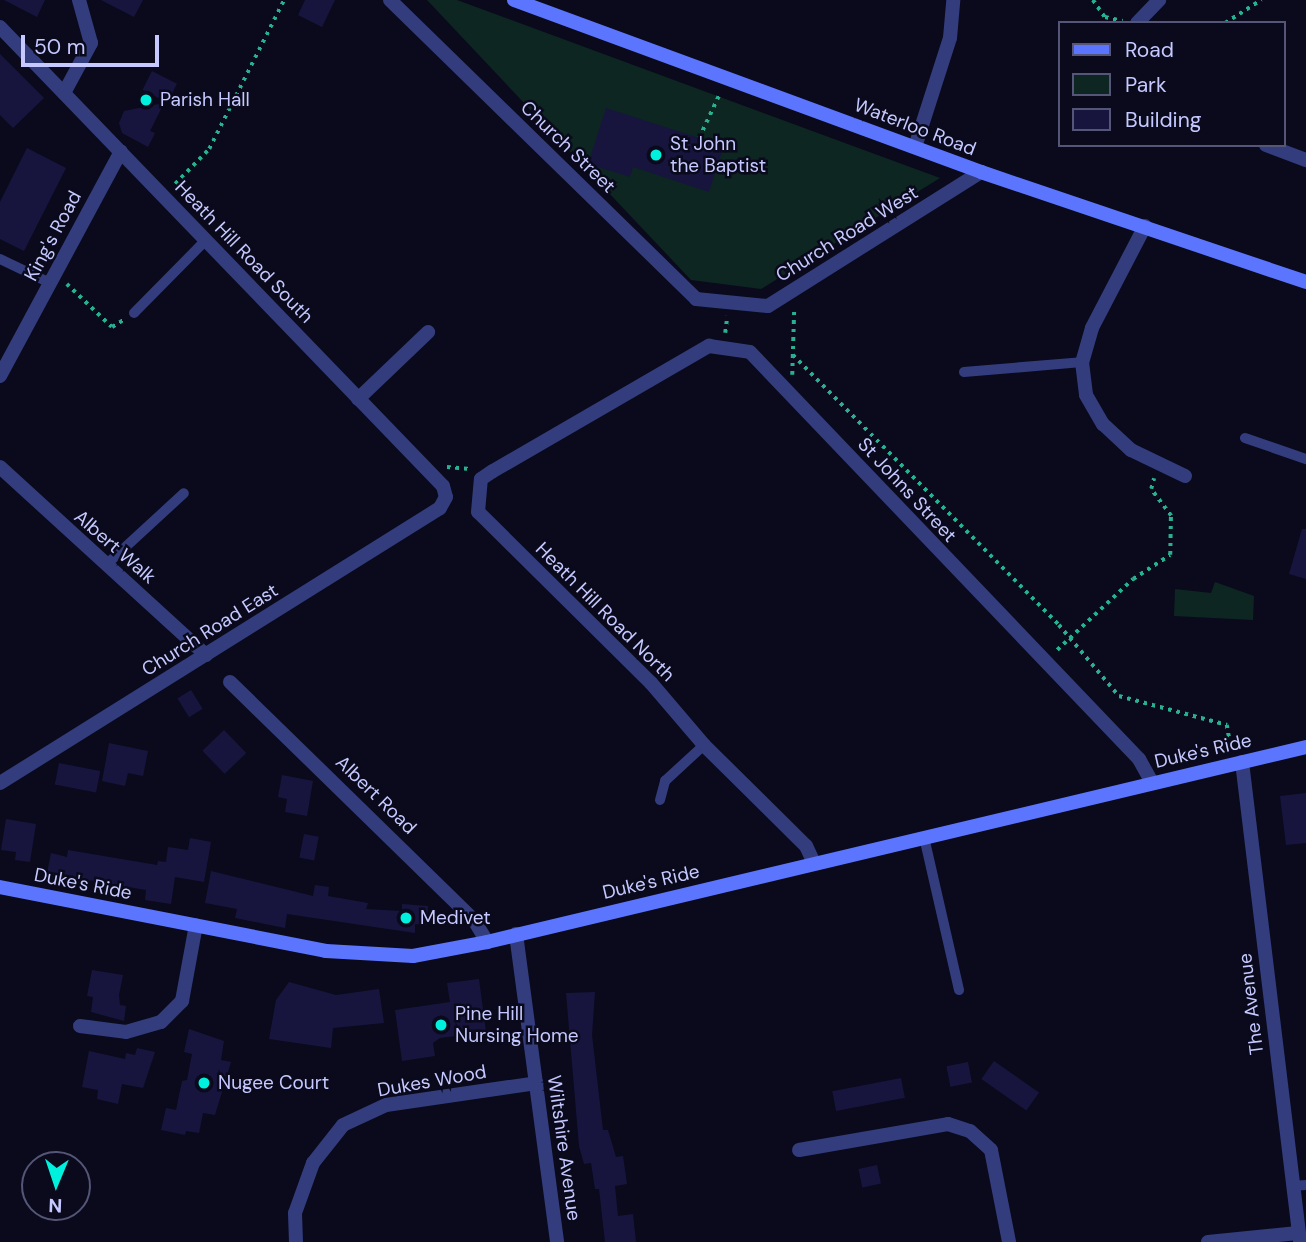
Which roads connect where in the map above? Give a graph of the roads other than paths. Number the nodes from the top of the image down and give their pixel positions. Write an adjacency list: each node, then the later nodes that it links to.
1 (79, 0): 8 (street)
2 (390, 0): 19 (street, Church Street)
3 (514, 0): 9 (main road, Waterloo Road)
4 (953, 0): 9 (street)
5 (1159, 0): 6 (street)
6 (1139, 21)
7 (0, 27): 8 (street, Heath Hill Road South)
8 (64, 93): 11 (street, Heath Hill Road South)
9 (915, 147): 13 (main road, Waterloo Road)
10 (1271, 147): 12 (street)
11 (121, 151): 15 (street, Heath Hill Road South); 17 (street, King's Road)
12 (1306, 160)
13 (981, 172): 14 (main road, Waterloo Road); 19 (street, Church Road West)
14 (1145, 226): 18 (main road, Waterloo Road); 22 (street)
15 (205, 241): 20 (lane); 25 (street, Heath Hill Road South)
16 (0, 259): 17 (lane)
17 (53, 278): 24 (street, King's Road)
18 (1306, 282)
19 (729, 304)
20 (134, 313)
21 (428, 332): 25 (street)
22 (1082, 362): 23 (lane); 30 (street)
23 (964, 372)
24 (0, 376)
25 (358, 399): 32 (street, Heath Hill Road South)
26 (1245, 438): 27 (lane)
27 (1306, 459)
28 (0, 467): 33 (street, Albert Walk)
29 (493, 471): 36 (street, Heath Hill Road North); 39 (street, St Johns Street)
30 (1185, 476)
31 (184, 493): 33 (lane)
32 (440, 508): 34 (street, Church Road East)
33 (108, 563): 34 (street, Albert Walk)
34 (206, 655): 40 (street, Church Road East)
35 (230, 682): 47 (street, Albert Road)
36 (704, 745): 41 (lane); 43 (street, Heath Hill Road North)
37 (1306, 747): 38 (main road, Duke's Ride)
38 (1238, 763): 39 (main road, Duke's Ride); 52 (street, The Avenue)
39 (1152, 782): 42 (main road, Duke's Ride)
40 (0, 783)
41 (660, 800)
42 (924, 837): 43 (main road, Duke's Ride); 48 (lane)
43 (814, 863): 46 (main road, Duke's Ride)
44 (0, 887): 45 (main road, Duke's Ride)
45 (195, 925): 47 (main road, Duke's Ride); 49 (street)
46 (516, 934): 47 (main road, Duke's Ride); 50 (street, Wiltshire Avenue)
47 (487, 942)
48 (959, 990)
49 (80, 1026)
50 (536, 1083): 54 (street, Dukes Wood); 55 (street, Wiltshire Avenue)
51 (799, 1150): 56 (street)
52 (1299, 1185): 53 (street, The Avenue)
53 (1299, 1237): 57 (street)
54 (296, 1242)
55 (557, 1242)
56 (1009, 1242)
57 (1208, 1242)

